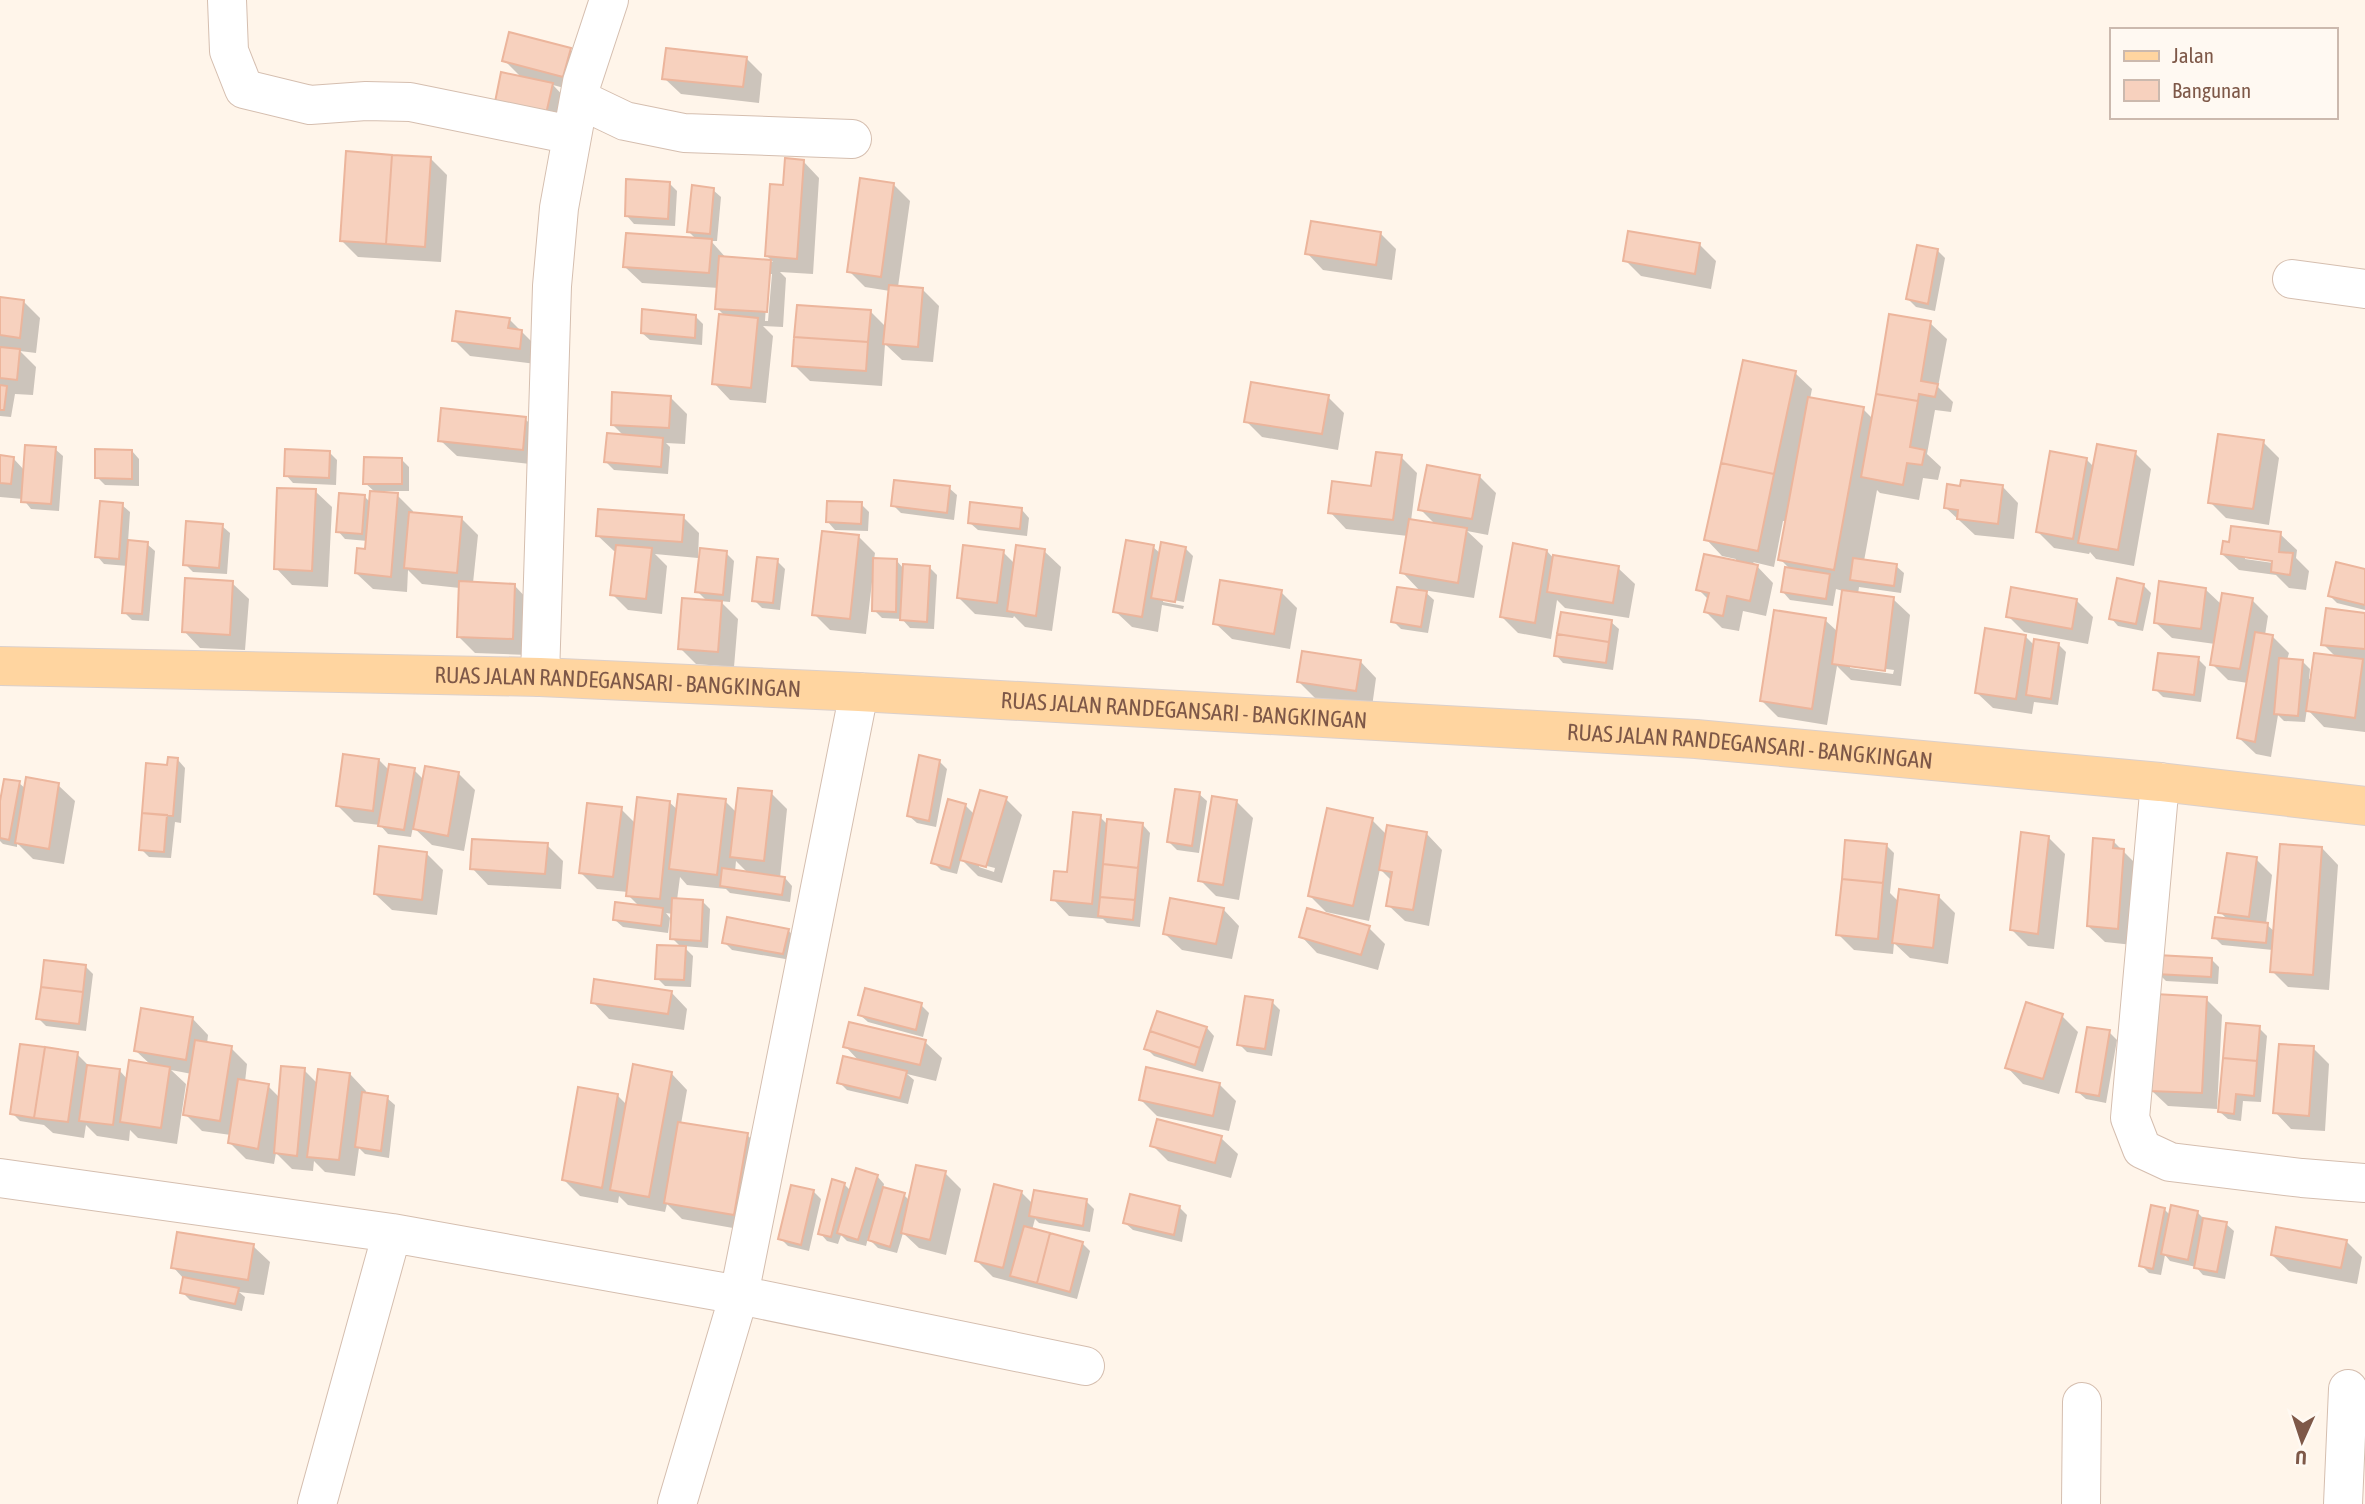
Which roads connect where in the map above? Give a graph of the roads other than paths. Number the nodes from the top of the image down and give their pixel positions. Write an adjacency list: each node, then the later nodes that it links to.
1 (227, 0): 4 (street)
2 (609, 0): 3 (street)
3 (579, 99): 4 (street); 5 (street)
4 (572, 135): 9 (street)
5 (852, 139)
6 (2292, 279): 7 (street)
7 (2365, 289)
8 (0, 666): 9 (main road, RUAS JALAN RANDEGANSARI - BANGKINGAN)
9 (540, 677): 10 (main road, RUAS JALAN RANDEGANSARI - BANGKINGAN)
10 (859, 692): 11 (main road, RUAS JALAN RANDEGANSARI - BANGKINGAN); 16 (street)
11 (2160, 782): 12 (main road, RUAS JALAN RANDEGANSARI - BANGKINGAN); 14 (street)
12 (2365, 806)
13 (0, 1178): 15 (street)
14 (2365, 1183)
15 (392, 1233): 16 (street); 20 (street)
16 (739, 1295): 17 (street); 21 (street)
17 (1084, 1366)
18 (2348, 1389): 23 (street)
19 (2082, 1402): 22 (street)
20 (317, 1504)
21 (677, 1504)
22 (2081, 1504)
23 (2343, 1504)

